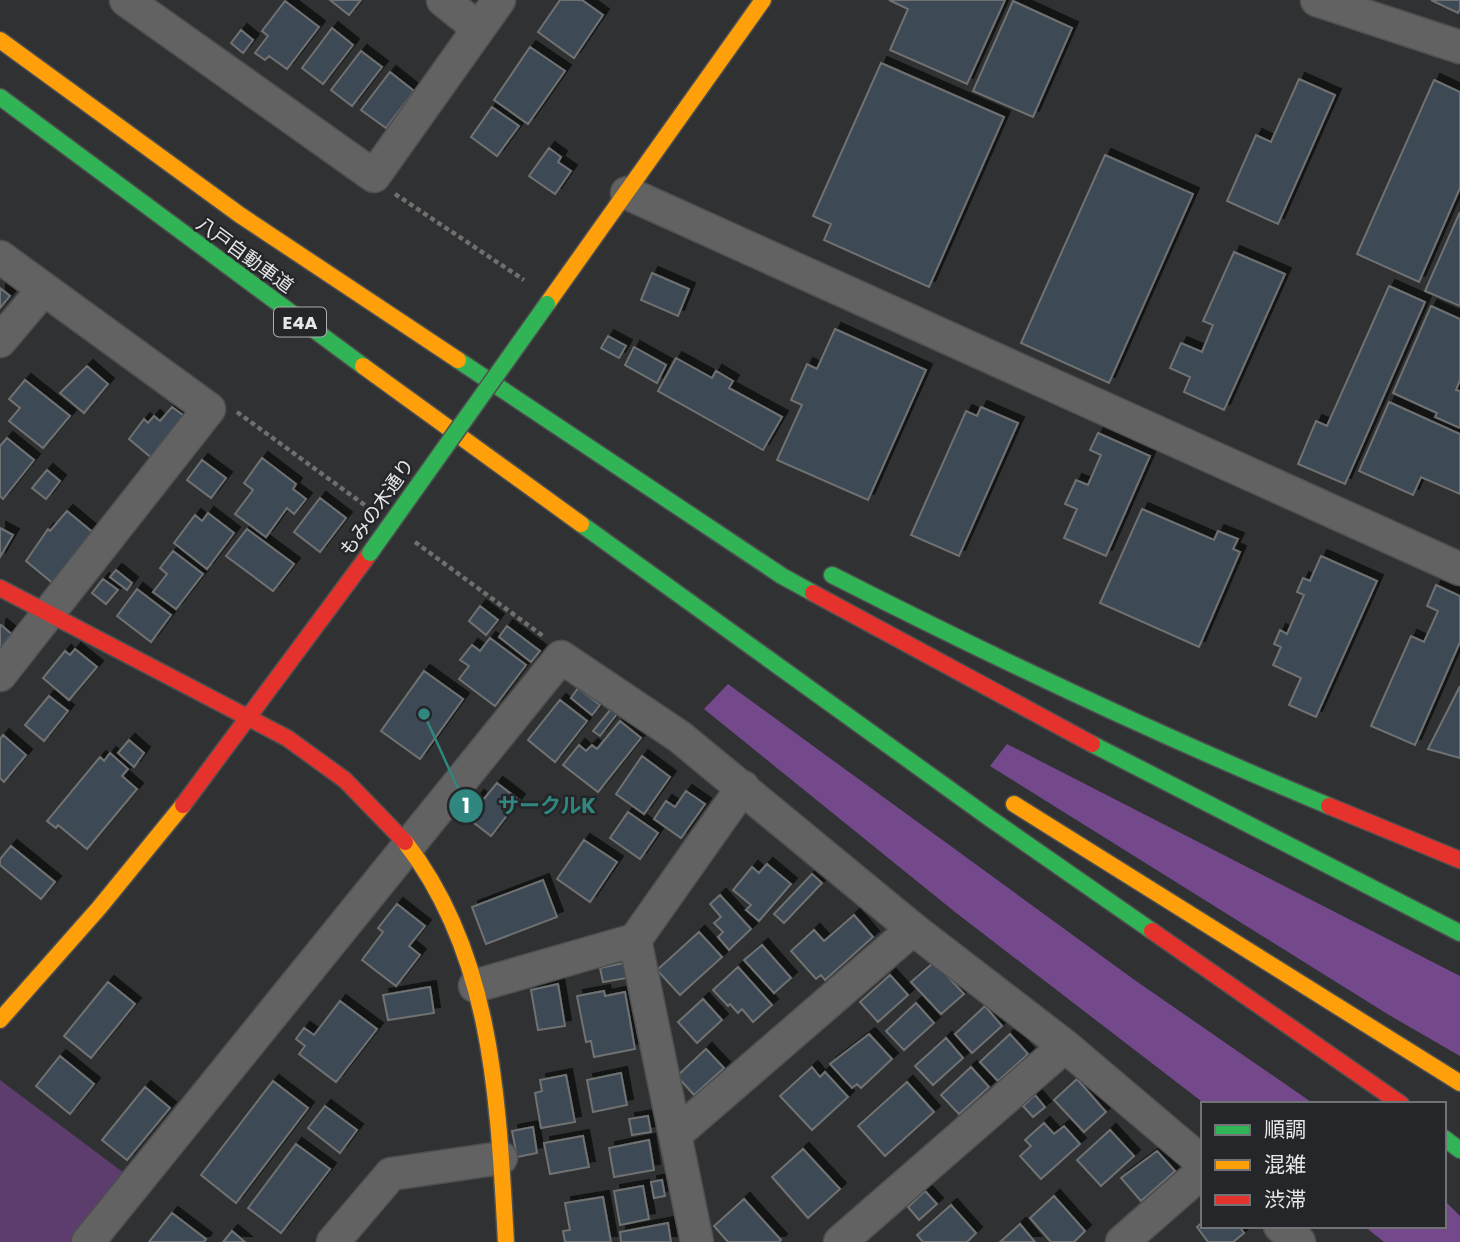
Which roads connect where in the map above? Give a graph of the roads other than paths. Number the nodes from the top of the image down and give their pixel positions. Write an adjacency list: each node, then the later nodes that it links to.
1 (126, 0): 6 (street)
2 (443, 0): 6 (street)
3 (499, 0): 6 (street)
4 (763, 0): 10 (main road, もみの木通り)
5 (1317, 0): 8 (street)
6 (478, 28)
7 (0, 40): 14 (main road, 八戸自動車道)
8 (1460, 47)
9 (0, 97): 16 (main road, 八戸自動車道 / E4A)
10 (627, 193): 18 (street); 23 (main road, もみの木通り, bridge)
11 (0, 257): 12 (street)
12 (43, 290): 13 (street); 20 (street)
13 (0, 341)
14 (562, 430): 15 (main road); 29 (main road)
15 (737, 525)
16 (605, 541): 22 (main road); 35 (main road)
17 (820, 569): 27 (main road)
18 (1460, 569)
19 (0, 588): 20 (main road)
20 (50, 613): 21 (street); 23 (main road)
21 (0, 675)
22 (863, 707)
23 (251, 719): 26 (main road); 32 (main road, もみの木通り)
24 (743, 787): 26 (street); 28 (street); 30 (street)
25 (1004, 797): 34 (main road)
26 (409, 845): 31 (main road); 41 (street)
27 (1460, 860)
28 (913, 929): 33 (street); 36 (street)
29 (1460, 933)
30 (635, 940): 31 (street); 36 (street)
31 (475, 986): 37 (main road)
32 (0, 1020)
33 (1065, 1046): 38 (street); 45 (street)
34 (1460, 1083)
35 (1398, 1102)
36 (676, 1134): 44 (street)
37 (500, 1158): 42 (street); 43 (main road)
38 (1201, 1161)
39 (1201, 1173): 46 (street)
40 (1282, 1228): 47 (street)
41 (88, 1242)
42 (333, 1242)
43 (506, 1242)
44 (697, 1242)
45 (840, 1242)
46 (1122, 1242)
47 (1299, 1242)

